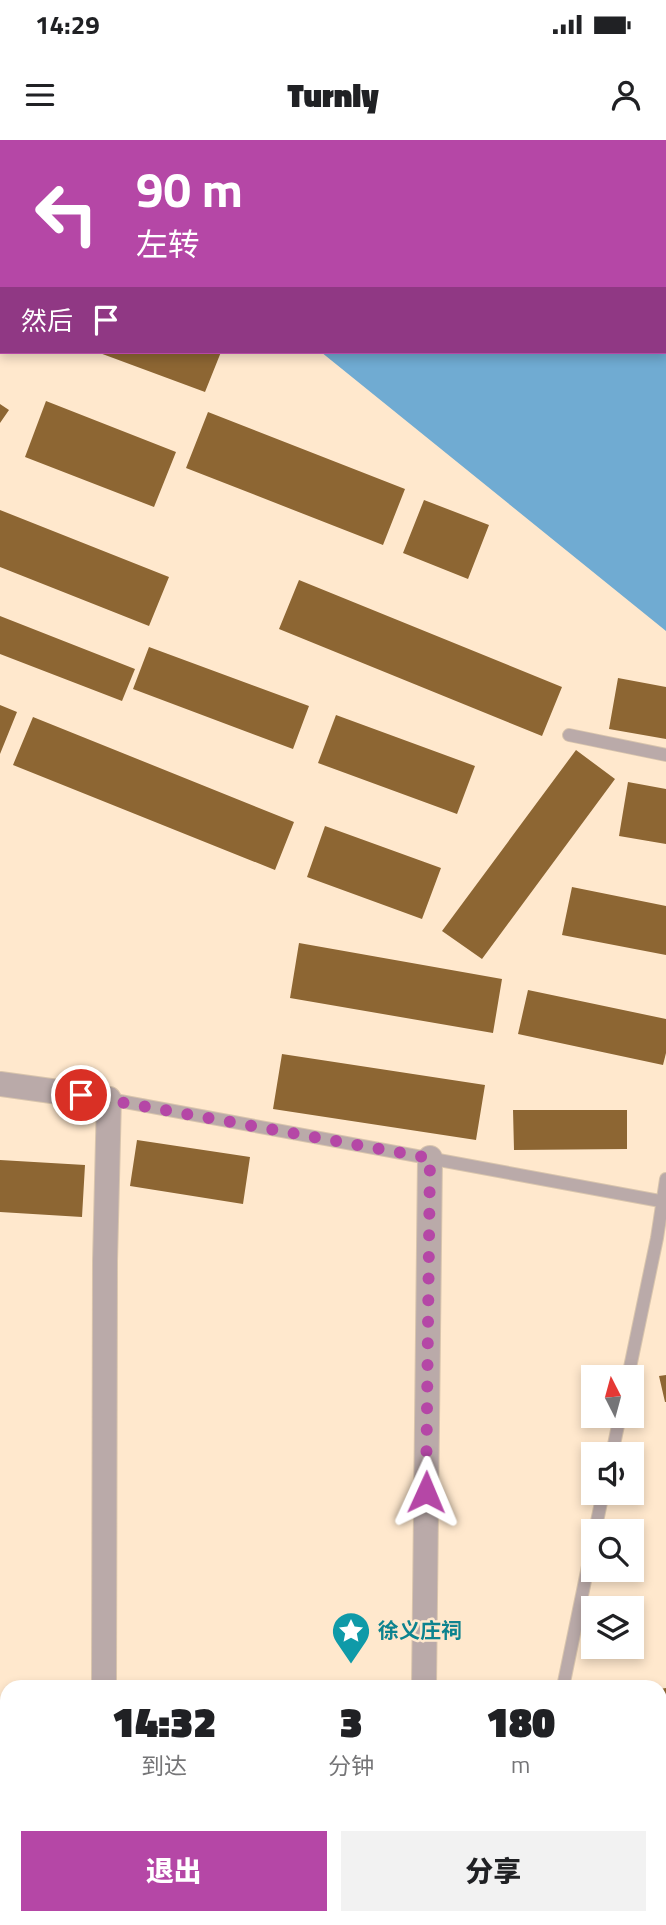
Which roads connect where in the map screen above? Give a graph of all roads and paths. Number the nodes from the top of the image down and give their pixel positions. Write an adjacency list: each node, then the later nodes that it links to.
1 (569, 735): 2 (lane)
2 (666, 755)
3 (0, 1084): 4 (street)
4 (108, 1098): 5 (lane); 10 (street)
5 (430, 1158): 7 (lane); 11 (street)
6 (666, 1179): 7 (lane)
7 (664, 1201): 8 (lane)
8 (631, 1365)
9 (585, 1582): 12 (lane)
10 (104, 1680)
11 (424, 1680)
12 (564, 1680)

